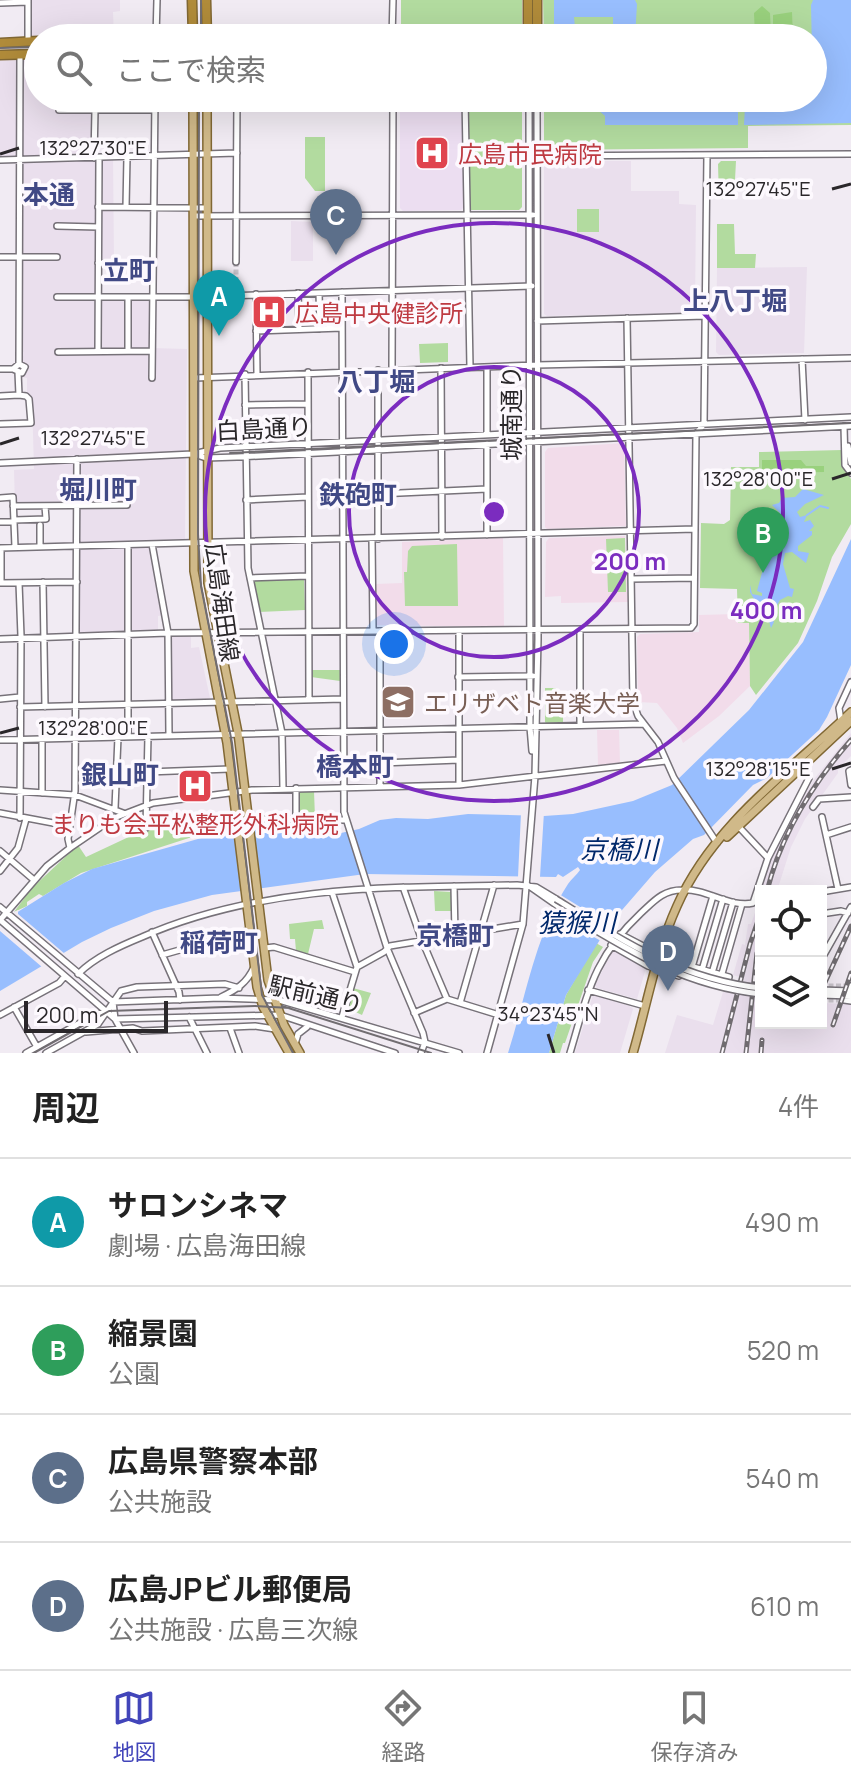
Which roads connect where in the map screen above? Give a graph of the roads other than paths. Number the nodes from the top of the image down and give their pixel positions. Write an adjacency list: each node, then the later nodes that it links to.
1 (157, 0): 10 (street)
2 (192, 0): 11 (highway)
3 (206, 0): 12 (highway)
4 (393, 0): 13 (street)
5 (528, 0): 14 (highway)
6 (537, 0): 15 (highway)
7 (28, 1): 8 (street); 9 (street)
8 (0, 3)
9 (28, 24)
10 (156, 24)
11 (193, 24)
12 (207, 24)
13 (392, 24)
14 (528, 24)
15 (537, 24)
16 (24, 41): 17 (highway)
17 (0, 43)
18 (20, 54): 19 (highway); 20 (highway); 39 (street)
19 (24, 54)
20 (0, 55)
21 (95, 112): 38 (street)
22 (155, 112): 35 (street)
23 (193, 112): 31 (main road, 広島海田線)
24 (207, 112): 32 (main road, 広島海田線)
25 (237, 112): 30 (street)
26 (393, 112): 47 (street)
27 (465, 112): 48 (street)
28 (530, 112): 36 (street, 城南通り)
29 (536, 112): 36 (street, 城南通り)
30 (237, 153): 32 (street); 46 (street)
31 (194, 154): 32 (street); 35 (street); 44 (main road, 広島海田線)
32 (207, 154): 45 (main road, 広島海田線)
33 (851, 154): 34 (street)
34 (707, 155): 36 (street); 71 (street)
35 (154, 156): 37 (street); 43 (street)
36 (534, 156): 49 (street, 城南通り)
37 (127, 157): 38 (street); 42 (street)
38 (96, 158): 39 (street); 41 (street)
39 (19, 159): 40 (street); 53 (street)
40 (0, 160)
41 (98, 207): 42 (street); 51 (street)
42 (126, 207): 43 (street)
43 (154, 207): 44 (street); 57 (street)
44 (194, 212): 45 (street); 70 (main road, 広島海田線)
45 (206, 212): 46 (street); 65 (main road, 広島海田線)
46 (236, 216): 47 (street); 55 (street)
47 (392, 216): 48 (street); 60 (street)
48 (467, 216): 49 (street); 59 (street)
49 (534, 216): 58 (street, 城南通り)
50 (57, 226): 51 (street)
51 (98, 227): 56 (street)
52 (0, 257): 53 (street)
53 (17, 257): 54 (street); 89 (street)
54 (57, 257)
55 (236, 262)
56 (98, 263): 57 (street); 67 (street)
57 (153, 264): 69 (street)
58 (533, 286): 59 (street); 73 (street, 城南通り); 86 (street, 城南通り)
59 (469, 288): 60 (street); 87 (street)
60 (392, 290): 61 (street); 93 (street)
61 (342, 292): 63 (street); 74 (street)
62 (298, 293): 63 (street); 64 (street); 75 (street)
63 (319, 293): 76 (street)
64 (256, 294): 65 (street); 77 (street)
65 (206, 296): 70 (street); 98 (main road, 広島海田線)
66 (57, 297): 67 (street)
67 (98, 297): 68 (street); 78 (street)
68 (128, 297): 69 (street); 79 (street)
69 (153, 297): 70 (street); 80 (street)
70 (194, 297): 100 (main road, 広島海田線)
71 (705, 316): 72 (street); 84 (street)
72 (627, 318): 73 (street); 85 (street)
73 (537, 321): 86 (street, 城南通り)
74 (342, 328): 76 (street); 94 (street)
75 (299, 329): 76 (street); 77 (street)
76 (320, 329)
77 (256, 331): 97 (street)
78 (98, 351): 79 (street); 81 (street)
79 (128, 351): 80 (street)
80 (152, 351): 99 (street)
81 (58, 352)
82 (851, 358): 83 (street)
83 (802, 359): 84 (street); 106 (street)
84 (705, 361): 85 (street); 108 (street)
85 (627, 363): 86 (street); 110 (street)
86 (534, 365): 88 (street); 111 (street, 城南通り)
87 (470, 367): 88 (street); 90 (street)
88 (487, 367): 112 (street)
89 (17, 368): 91 (street); 101 (street)
90 (441, 368): 93 (street); 115 (street)
91 (0, 369)
92 (378, 370): 93 (street); 94 (street); 116 (street)
93 (392, 370)
94 (343, 371): 95 (street); 117 (street)
95 (308, 372): 97 (street); 103 (street)
96 (245, 374): 97 (street); 98 (street); 104 (street)
97 (257, 374)
98 (207, 375): 100 (street); 126 (main road, 広島海田線)
99 (152, 378)
100 (195, 378): 127 (main road, 広島海田線)
101 (19, 395): 102 (street); 107 (street)
102 (0, 396)
103 (308, 404): 104 (street); 119 (street)
104 (245, 405): 122 (street)
105 (851, 417): 106 (street, 白島通り)
106 (805, 420): 108 (street, 白島通り)
107 (0, 424)
108 (704, 424): 110 (street, 白島通り); 113 (street)
109 (848, 426): 113 (street, 白島通り); 131 (street)
110 (629, 428): 111 (street, 白島通り); 114 (street)
111 (533, 432): 112 (street, 白島通り); 118 (street, 城南通り)
112 (487, 434): 115 (street, 白島通り)
113 (696, 434): 114 (street, 白島通り); 145 (street)
114 (629, 437): 118 (street, 白島通り); 146 (street)
115 (442, 438): 116 (street, 白島通り); 121 (street)
116 (378, 441): 117 (street, 白島通り); 123 (street)
117 (343, 442): 119 (street, 白島通り); 124 (street)
118 (534, 442): 120 (street, 白島通り); 147 (street, 城南通り)
119 (308, 444): 122 (street, 白島通り); 125 (street)
120 (487, 444): 121 (street, 白島通り); 132 (street)
121 (442, 446): 123 (street, 白島通り); 133 (street)
122 (246, 447): 126 (street, 白島通り); 128 (street)
123 (378, 449): 124 (street, 白島通り); 134 (street)
124 (343, 451): 125 (street, 白島通り); 151 (street)
125 (308, 452): 128 (street, 白島通り); 135 (street)
126 (206, 453): 127 (street, 白島通り); 128 (street, 白島通り); 156 (main road, 広島海田線)
127 (193, 454): 129 (street, 白島通り); 155 (main road, 広島海田線)
128 (246, 456): 137 (street)
129 (77, 459): 130 (street, 白島通り); 141 (street)
130 (0, 463)
131 (850, 468)
132 (487, 489): 133 (street); 148 (street)
133 (442, 491): 134 (street); 149 (street)
134 (378, 494): 150 (street)
135 (308, 497): 137 (street); 152 (street)
136 (0, 498): 139 (street)
137 (246, 500): 153 (street)
138 (127, 505): 141 (street)
139 (13, 506): 140 (street); 142 (street)
140 (45, 506): 141 (street); 142 (street)
141 (77, 506): 158 (street)
142 (14, 521): 143 (street); 159 (street)
143 (0, 522)
144 (40, 525): 160 (street)
145 (695, 529): 146 (street); 164 (street)
146 (630, 531): 147 (street); 165 (street)
147 (534, 534): 148 (street); 177 (street, 城南通り)
148 (487, 535): 149 (street)
149 (442, 537): 150 (street)
150 (375, 539): 151 (street); 172 (street)
151 (343, 540): 152 (street); 171 (street)
152 (308, 541): 153 (street); 162 (street)
153 (247, 543): 156 (street); 163 (street)
154 (152, 544): 155 (street); 157 (street); 181 (street)
155 (193, 544): 156 (street); 178 (main road, 広島海田線)
156 (206, 544): 179 (main road, 広島海田線)
157 (128, 545): 158 (street); 182 (street)
158 (78, 546): 160 (street); 167 (street)
159 (15, 547): 160 (street); 161 (street)
160 (40, 547)
161 (1, 548): 168 (street)
162 (308, 576): 163 (street); 175 (street)
163 (250, 578): 180 (street)
164 (695, 578): 165 (street); 170 (street)
165 (631, 579): 170 (street)
166 (43, 582): 167 (street); 169 (street); 184 (street)
167 (77, 582): 183 (street)
168 (1, 583): 169 (street)
169 (19, 583): 185 (street)
170 (632, 629): 174 (street); 205 (street)
171 (343, 630): 172 (street); 175 (street); 192 (street)
172 (373, 630): 173 (street)
173 (380, 630): 176 (street); 209 (street)
174 (580, 630): 177 (street); 206 (street)
175 (309, 631): 180 (street); 193 (street)
176 (459, 631): 177 (street); 188 (street)
177 (534, 631): 187 (street, 城南通り)
178 (205, 632): 179 (street); 181 (street); 195 (main road, 広島海田線)
179 (217, 632): 180 (street); 196 (main road, 広島海田線)
180 (261, 632): 194 (street)
181 (168, 633): 182 (street); 197 (street)
182 (128, 634): 183 (street); 198 (street)
183 (77, 635): 184 (street); 199 (street)
184 (44, 637): 185 (street); 201 (street)
185 (21, 638): 186 (street); 190 (street)
186 (0, 639)
187 (534, 676): 188 (street); 207 (street, 城南通り)
188 (458, 677): 208 (street)
189 (851, 682): 204 (street)
190 (20, 697): 191 (street); 200 (street)
191 (0, 699)
192 (343, 699): 193 (street); 210 (street)
193 (309, 700): 194 (street)
194 (275, 701): 196 (street); 213 (street)
195 (219, 702): 196 (street); 197 (street); 211 (main road, 広島海田線)
196 (232, 702): 212 (main road, 広島海田線)
197 (169, 704): 198 (street); 214 (street)
198 (128, 705): 199 (street); 215 (street)
199 (76, 706): 201 (street); 218 (street)
200 (20, 707): 201 (street); 221 (street)
201 (45, 707)
202 (851, 712): 204 (main road)
203 (851, 721): 225 (main road)
204 (841, 722): 258 (main road)
205 (643, 724): 206 (street); 223 (street)
206 (580, 726): 207 (street)
207 (533, 727): 208 (street); 229 (street, 城南通り)
208 (459, 730): 209 (street); 222 (street)
209 (380, 731): 210 (street); 224 (street)
210 (343, 732): 213 (street); 232 (street)
211 (225, 733): 212 (street); 214 (street); 226 (main road, 広島海田線)
212 (238, 733): 213 (street); 238 (main road, 広島海田線)
213 (282, 733): 234 (street)
214 (169, 735): 216 (street)
215 (128, 736): 216 (street); 217 (street)
216 (148, 736): 228 (street)
217 (118, 737): 218 (street); 245 (street)
218 (76, 738): 219 (street); 241 (street)
219 (42, 739): 221 (street); 240 (street)
220 (0, 740): 221 (street)
221 (20, 740): 237 (street)
222 (459, 760): 224 (street); 230 (street)
223 (666, 761): 229 (street); 258 (street)
224 (381, 763): 233 (street)
225 (805, 765): 254 (main road); 261 (street)
226 (230, 769): 228 (street); 239 (main road, 広島海田線)
227 (851, 770): 231 (street)
228 (147, 772): 243 (street)
229 (535, 776): 230 (street); 267 (street, 城南通り)
230 (459, 785): 233 (street)
231 (851, 785)
232 (343, 786): 233 (street); 235 (street); 251 (street)
233 (380, 786)
234 (283, 788): 235 (street); 238 (street)
235 (296, 788): 250 (street)
236 (0, 790): 237 (street)
237 (20, 790): 240 (street); 249 (street)
238 (245, 790): 239 (street); 253 (main road, 広島海田線)
239 (233, 791): 243 (street); 253 (main road, 広島海田線)
240 (42, 793): 241 (street)
241 (75, 795): 245 (street); 252 (street)
242 (851, 797): 244 (street)
243 (145, 805): 247 (street); 256 (street)
244 (813, 807)
245 (115, 808): 247 (street)
246 (0, 813): 249 (street)
247 (124, 814): 259 (street)
248 (822, 817): 257 (street)
249 (23, 818): 252 (street); 262 (street)
250 (296, 820): 251 (street); 253 (street)
251 (345, 820): 270 (street)
252 (69, 826): 259 (street)
253 (245, 826): 273 (main road, 広島海田線)
254 (739, 827): 258 (main road); 261 (street)
255 (851, 827): 257 (street)
256 (146, 828)
257 (826, 835): 272 (street)
258 (717, 843): 271 (main road)
259 (70, 848): 264 (street)
260 (0, 851): 262 (street)
261 (768, 858): 281 (street)
262 (9, 859): 263 (street); 264 (street)
263 (0, 871)
264 (34, 880): 285 (street)
265 (494, 885): 266 (street); 267 (street); 289 (street)
266 (454, 886): 268 (street); 292 (street)
267 (528, 886): 287 (street); 315 (street, bridge)
268 (403, 887): 270 (street); 295 (street)
269 (851, 887): 272 (street)
270 (366, 888): 275 (street); 300 (street)
271 (686, 889): 276 (street); 291 (street); 302 (main road)
272 (838, 889): 274 (street)
273 (251, 891): 278 (main road, 広島海田線); 280 (main road, 広島海田線)
274 (827, 891)
275 (332, 892): 278 (street); 307 (street)
276 (713, 896): 277 (street); 293 (street)
277 (723, 899): 279 (street); 294 (street)
278 (258, 901): 280 (street); 299 (main road, 広島海田線)
279 (733, 902): 281 (street); 296 (street)
280 (248, 903): 288 (main road, 広島海田線); 290 (street)
281 (742, 904): 298 (street)
282 (0, 907): 285 (street)
283 (850, 910): 284 (street); 303 (street)
284 (827, 913)
285 (8, 914): 286 (street); 310 (street)
286 (0, 920): 312 (street)
287 (523, 924): 289 (street); 332 (street)
288 (250, 930): 301 (street); 304 (main road, 広島海田線)
289 (482, 931): 292 (street); 325 (street)
290 (152, 932): 301 (street); 310 (street)
291 (620, 934): 297 (street); 302 (street)
292 (455, 935): 295 (street)
293 (701, 936): 294 (street); 305 (street)
294 (711, 939): 296 (street); 308 (street)
295 (422, 940): 300 (street); 322 (street)
296 (720, 942): 298 (street); 309 (street)
297 (611, 945): 306 (street); 316 (street)
298 (731, 945): 311 (street)
299 (265, 948): 307 (street); 321 (main road, 広島海田線)
300 (387, 948): 307 (street); 329 (street)
301 (162, 955): 313 (street)
302 (661, 957): 305 (street); 306 (main road)
303 (823, 957)
304 (254, 967): 314 (street); 320 (main road, 広島海田線)
305 (692, 967): 308 (street)
306 (657, 969): 311 (street); 327 (main road)
307 (356, 970): 334 (street)
308 (702, 970): 309 (street)
309 (712, 973): 311 (street)
310 (78, 974): 324 (street)
311 (722, 975)
312 (65, 976): 326 (street); 328 (street)
313 (176, 986): 314 (street); 323 (street); 324 (street)
314 (239, 988): 319 (street)
315 (755, 989)
316 (588, 990): 327 (street); 359 (street)
317 (827, 992): 318 (street)
318 (849, 993)
319 (220, 998): 320 (street, 駅前通り); 323 (street, 駅前通り)
320 (259, 998): 321 (street, 駅前通り); 335 (main road, 広島海田線)
321 (274, 999): 331 (main road, 広島海田線); 334 (street, 駅前通り)
322 (447, 999): 325 (street); 329 (street)
323 (180, 1000): 324 (street, 駅前通り)
324 (113, 1002): 328 (street); 336 (street)
325 (460, 1003): 332 (street)
326 (14, 1007): 330 (street); 346 (street)
327 (646, 1007): 360 (main road)
328 (106, 1011): 336 (street); 343 (street); 346 (street)
329 (414, 1013): 344 (street)
330 (0, 1015)
331 (280, 1015): 335 (street); 338 (street, 駅前通り); 345 (main road, 広島海田線)
332 (499, 1015): 358 (street)
333 (189, 1017): 335 (street, 駅前通り); 336 (street, 駅前通り); 340 (street)
334 (342, 1017): 344 (street, 駅前通り)
335 (269, 1018): 337 (street); 342 (main road, 広島海田線)
336 (115, 1019): 341 (street)
337 (255, 1026): 339 (street); 342 (street)
338 (308, 1026): 345 (street); 347 (street, 駅前通り)
339 (230, 1028): 340 (street); 352 (street)
340 (195, 1029): 341 (street); 351 (street)
341 (122, 1030): 343 (street); 350 (street)
342 (276, 1030): 353 (main road, 広島海田線)
343 (82, 1033): 349 (street)
344 (425, 1042): 356 (street); 357 (street, 駅前通り)
345 (295, 1045): 354 (main road, 広島海田線)
346 (37, 1047): 348 (street)
347 (386, 1052): 355 (street, 駅前通り)
348 (26, 1053)
349 (46, 1053)
350 (134, 1053)
351 (207, 1053)
352 (239, 1053)
353 (289, 1053)
354 (300, 1053)
355 (395, 1053)
356 (421, 1053)
357 (459, 1053)
358 (487, 1053)
359 (570, 1053)
360 (633, 1053)

